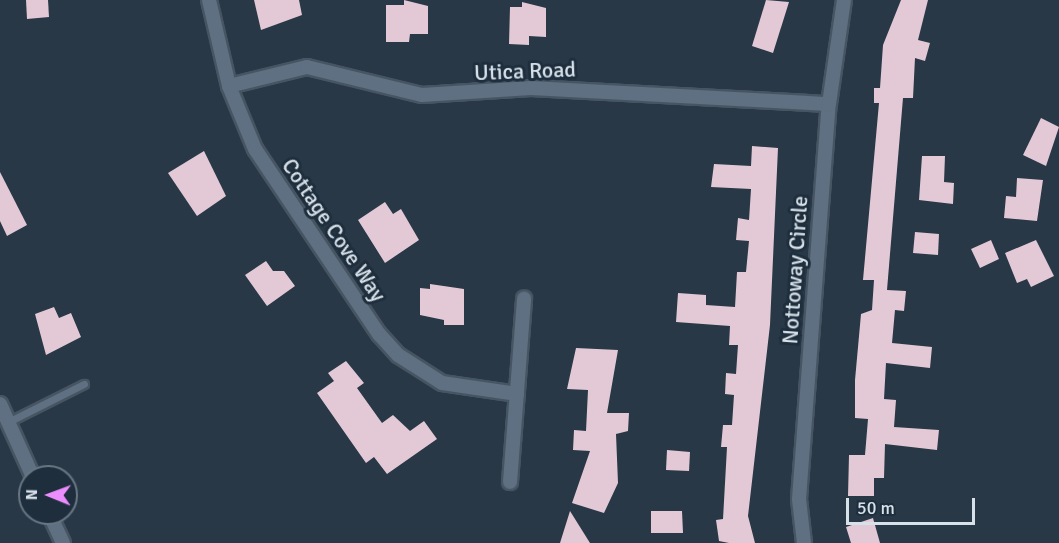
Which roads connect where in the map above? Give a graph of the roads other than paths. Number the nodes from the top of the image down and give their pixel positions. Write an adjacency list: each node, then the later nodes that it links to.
1 (209, 0): 3 (street, Cottage Cove Way)
2 (844, 0): 4 (street, Nottoway Circle)
3 (229, 86): 4 (street, Utica Road); 7 (street, Cottage Cove Way)
4 (829, 104): 14 (street, Nottoway Circle)
5 (524, 299): 7 (street)
6 (84, 384): 9 (lane)
7 (517, 394): 11 (street)
8 (0, 404): 9 (street)
9 (8, 422): 10 (street)
10 (28, 465)
11 (510, 482)
12 (55, 525): 13 (street)
13 (63, 543)
14 (804, 543)

